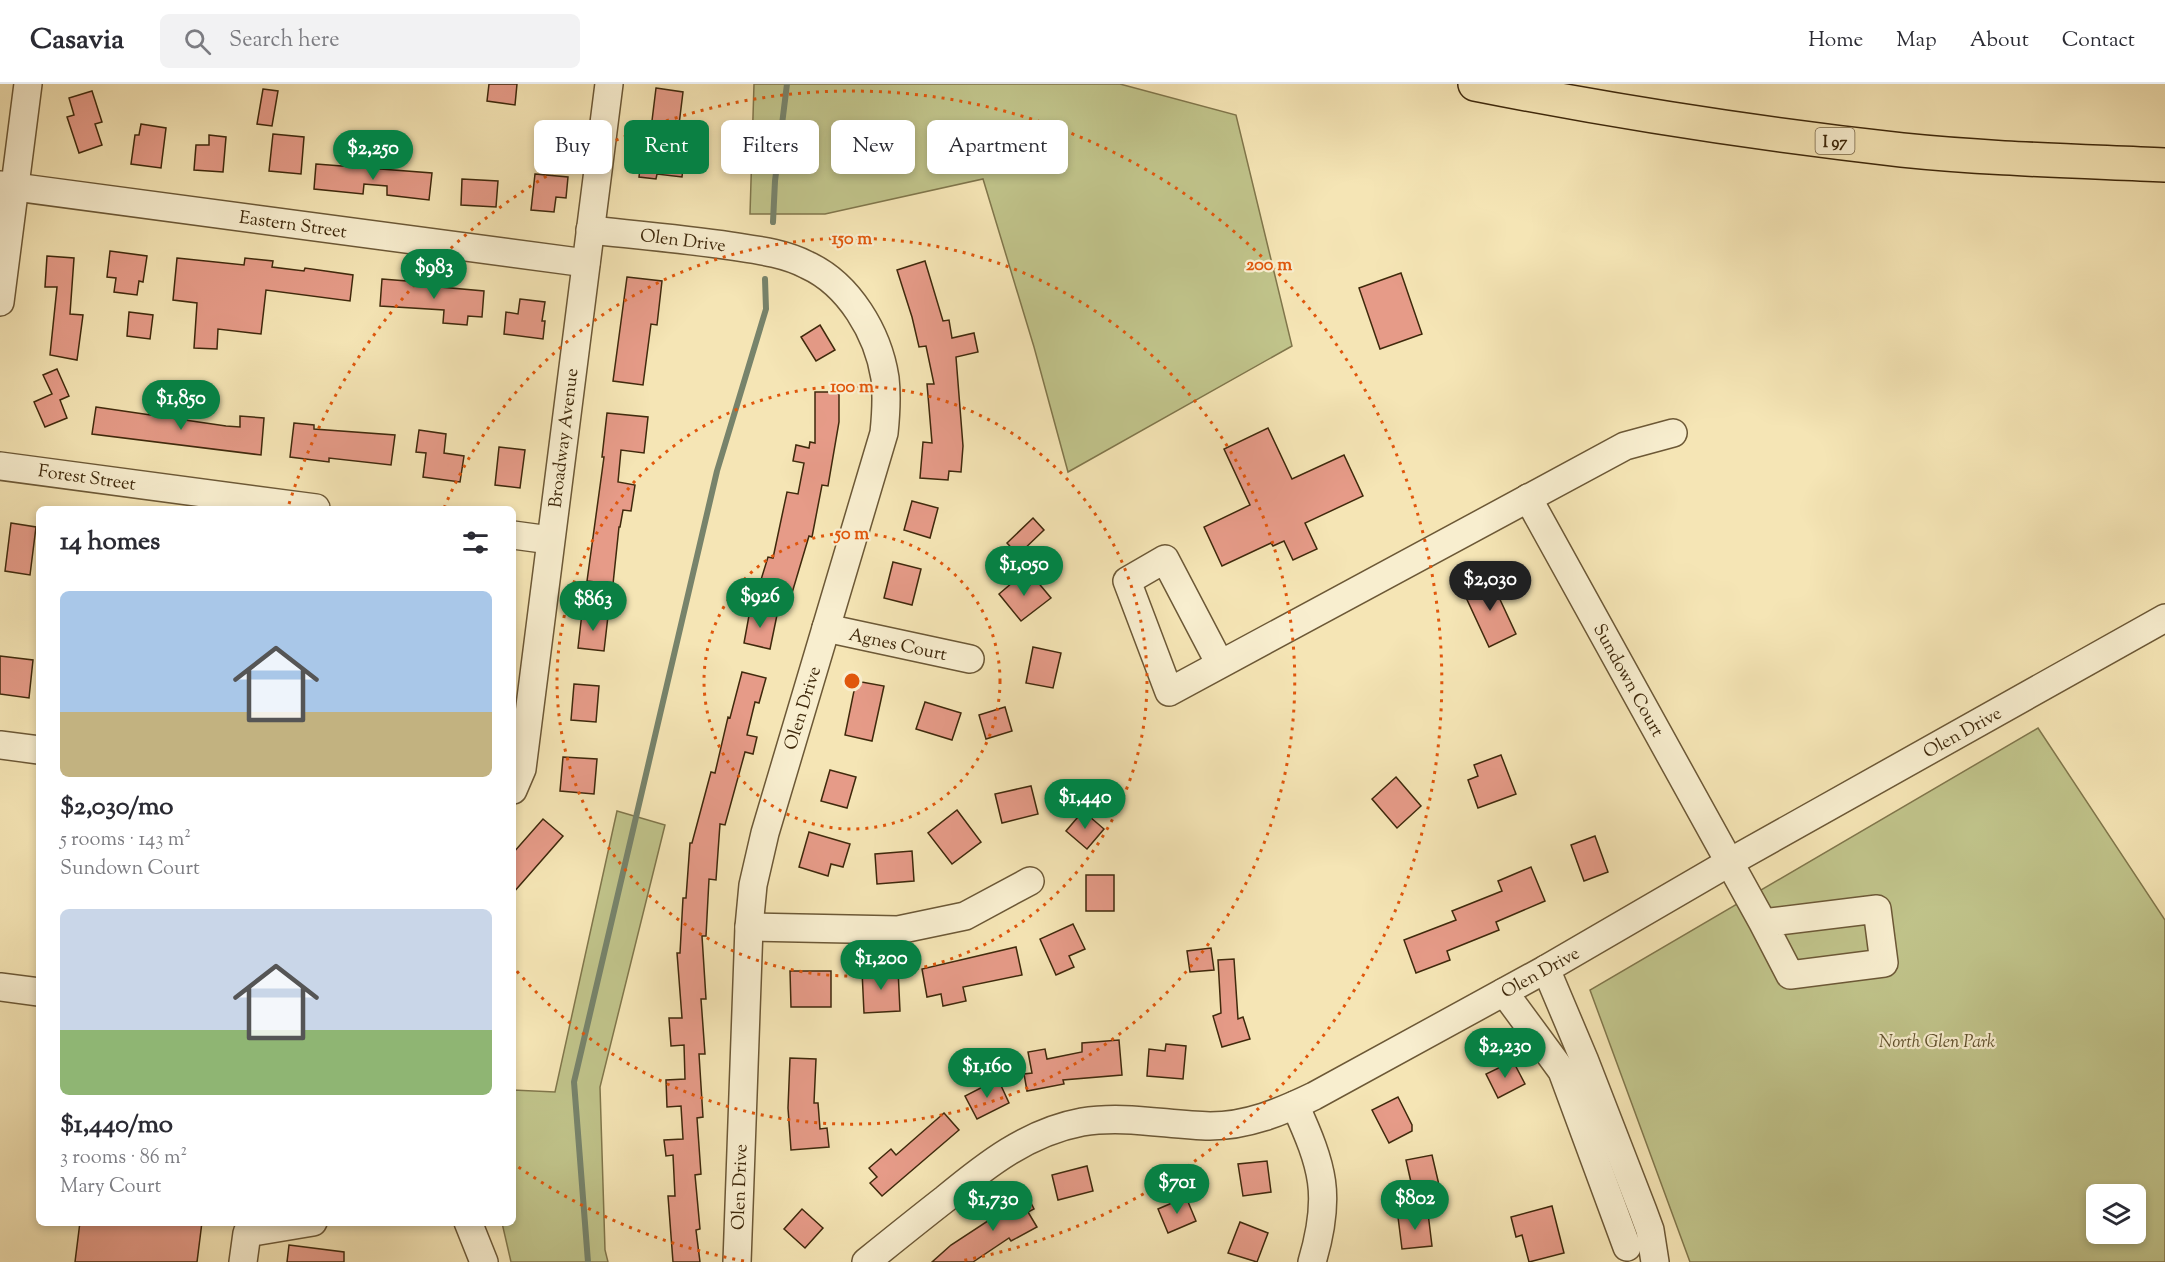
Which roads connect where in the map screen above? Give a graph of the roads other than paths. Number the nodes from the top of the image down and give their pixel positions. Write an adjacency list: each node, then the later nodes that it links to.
1 (28, 84): 5 (street)
2 (609, 84): 6 (street, Broadway Avenue)
3 (1475, 84): 4 (highway, I 97)
4 (2165, 165)
5 (7, 186): 7 (street, Eastern Street); 8 (street)
6 (590, 230): 7 (street, Broadway Avenue); 16 (street, Olen Drive)
7 (586, 263): 14 (street, Broadway Avenue)
8 (0, 302)
9 (1673, 433): 11 (street)
10 (0, 466): 12 (street, Forest Street)
11 (1528, 498): 18 (street); 22 (street, Sundown Court)
12 (301, 506)
13 (516, 535): 14 (street)
14 (550, 540): 21 (street, Broadway Avenue)
15 (2165, 618): 22 (street, Olen Drive)
16 (826, 628): 17 (street, Agnes Court); 25 (street, Olen Drive)
17 (970, 659)
18 (1220, 664)
19 (0, 745): 20 (street)
20 (36, 750)
21 (516, 783)
22 (1730, 862): 24 (street, Sundown Court); 26 (street, Olen Drive)
23 (1030, 881): 25 (street)
24 (1763, 923)
25 (749, 927): 36 (street, Olen Drive)
26 (1546, 969): 29 (street, Olen Drive); 39 (street)
27 (0, 987): 28 (street)
28 (36, 992)
29 (1504, 992): 30 (street, Olen Drive); 33 (street)
30 (1295, 1105): 37 (street, Olen Drive); 38 (street)
31 (289, 1226): 34 (street)
32 (470, 1226): 35 (street)
33 (1627, 1247)
34 (243, 1262)
35 (484, 1262)
36 (737, 1262)
37 (866, 1262)
38 (1312, 1262)
39 (1655, 1262)

